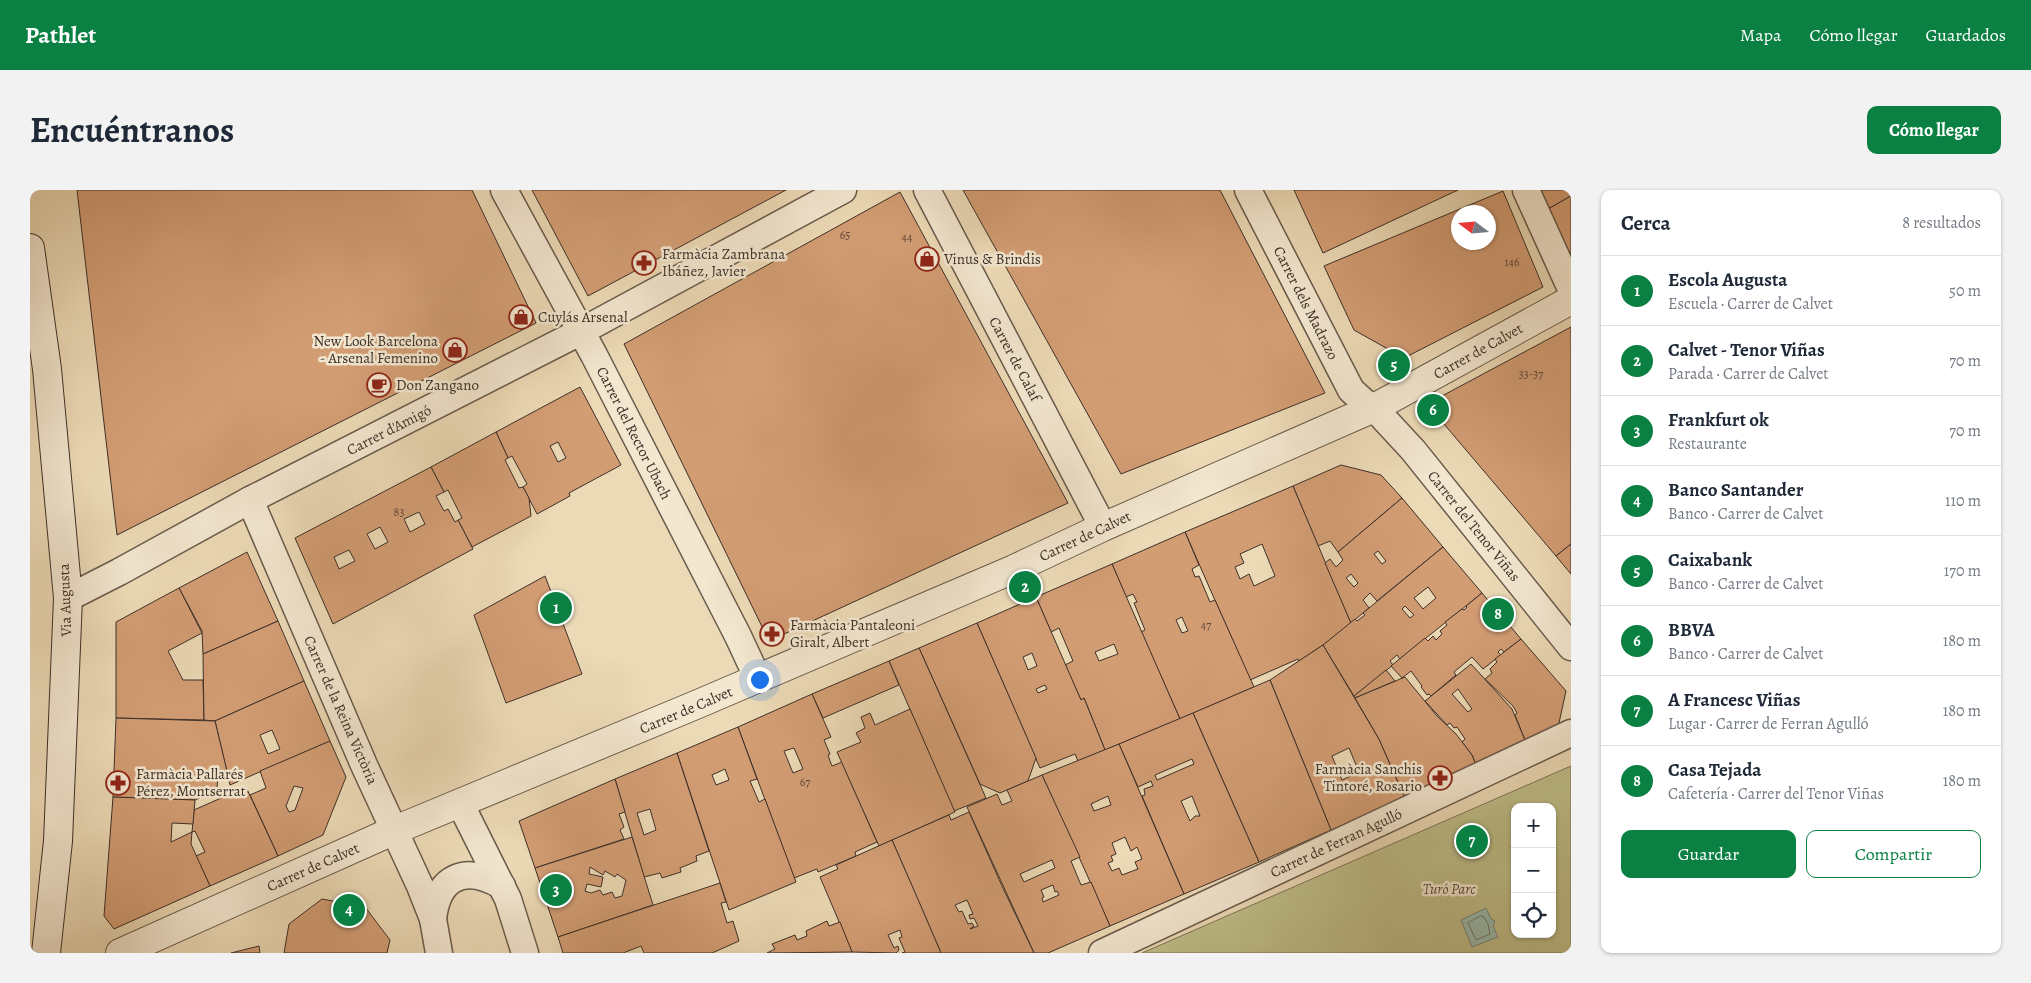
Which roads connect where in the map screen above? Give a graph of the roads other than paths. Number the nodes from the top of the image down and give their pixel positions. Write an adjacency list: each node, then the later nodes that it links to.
1 (504, 190): 9 (street, Carrer del Rector Ubach)
2 (843, 190): 9 (street, Carrer d'Amigó)
3 (927, 190): 12 (street, Carrer de Calaf)
4 (1248, 190): 10 (street, Carrer dels Madrazo)
5 (1526, 190): 7 (street)
6 (30, 248): 13 (street, Via Augusta)
7 (1571, 289)
8 (1571, 300): 10 (street, Carrer de Calvet)
9 (580, 332): 11 (street, Carrer d'Amigó); 15 (street, Carrer del Rector Ubach)
10 (1374, 408): 12 (street, Carrer de Calvet); 14 (street, Carrer del Tenor Viñas)
11 (250, 500): 13 (street, Carrer d'Amigó); 18 (street, Carrer de la Reina Victòria)
12 (1103, 527): 15 (street, Carrer de Calvet)
13 (68, 598): 21 (street, Via Augusta)
14 (1571, 647)
15 (758, 679): 17 (street, Carrer de Calvet)
16 (1571, 734): 25 (street, Carrer de Ferran Agulló)
17 (460, 803): 18 (street, Carrer de Calvet); 19 (street)
18 (395, 830): 20 (street, Carrer de la Reina Victòria); 22 (street, Carrer de Calvet)
19 (502, 886): 20 (street, Carrer de la Reina Victòria); 24 (street)
20 (434, 919): 23 (street, Carrer de la Reina Victòria)
21 (46, 953)
22 (120, 953)
23 (439, 953)
24 (525, 953)
25 (1102, 953)

